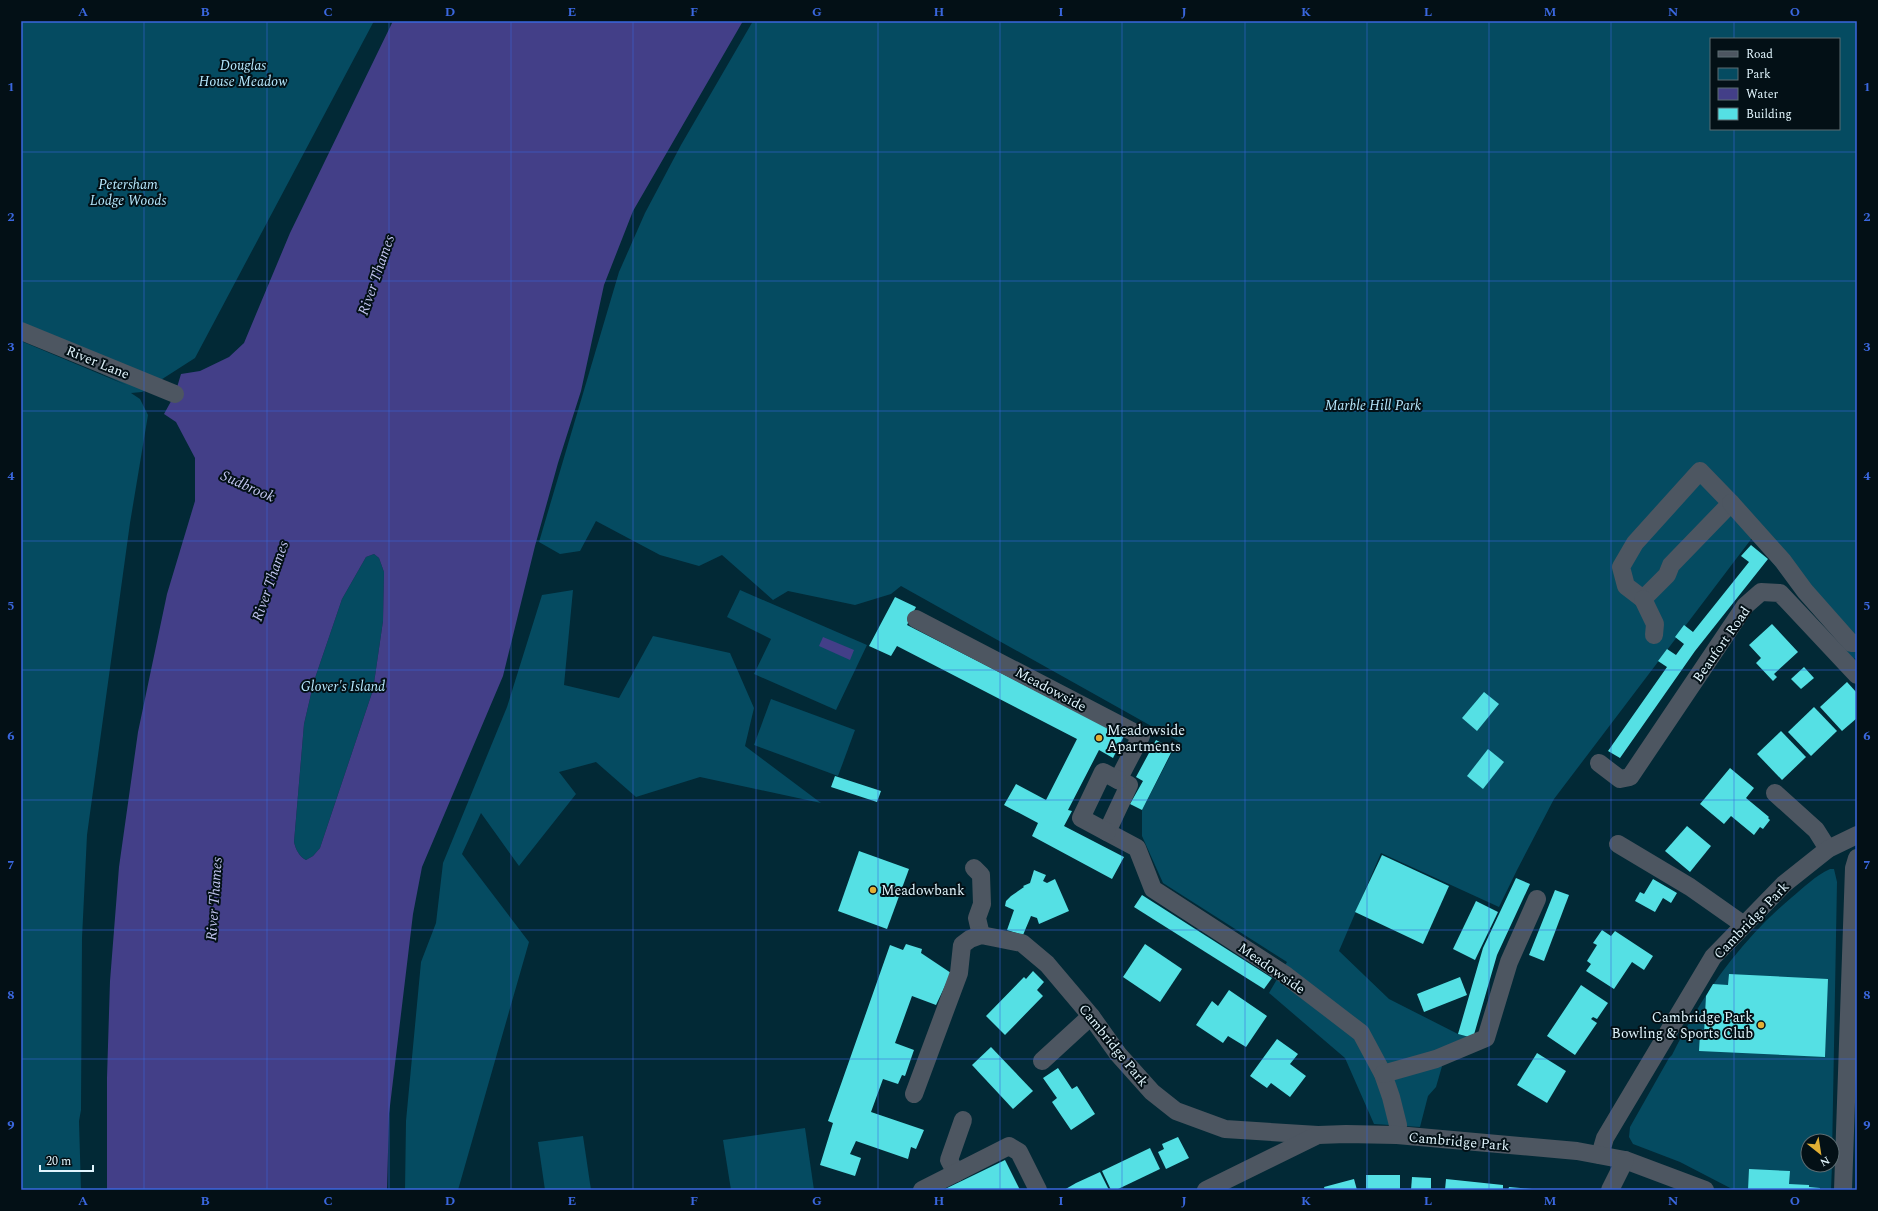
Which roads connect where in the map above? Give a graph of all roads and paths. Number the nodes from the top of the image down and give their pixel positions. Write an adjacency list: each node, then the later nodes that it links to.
1 (21, 331): 2 (street, River Lane)
2 (175, 394)
3 (1731, 503): 4 (street); 4 (street); 7 (street)
4 (1643, 599): 6 (street)
5 (916, 619): 10 (street, Meadowside)
6 (1654, 635)
7 (1857, 643)
8 (1857, 675): 9 (street, Beaufort Road)
9 (1599, 764)
10 (1118, 780): 12 (street); 12 (street, Meadowside)
11 (1775, 793): 15 (street)
12 (1107, 832): 23 (street, Meadowside)
13 (1857, 835): 15 (street, Cambridge Park)
14 (1618, 844): 19 (street)
15 (1828, 848): 19 (street, Cambridge Park)
16 (1857, 858): 36 (street)
17 (974, 868): 20 (street)
18 (1537, 899): 23 (street)
19 (1744, 925): 28 (street, Cambridge Park)
20 (988, 937): 21 (street, Cambridge Park); 24 (street)
21 (1091, 1016): 22 (street); 26 (street, Cambridge Park)
22 (1042, 1061)
23 (1383, 1074): 27 (street, Meadowside)
24 (914, 1094)
25 (963, 1120): 30 (street)
26 (1318, 1135): 27 (street, Cambridge Park); 33 (street, Cambridge Park)
27 (1396, 1135): 28 (street, Cambridge Park)
28 (1600, 1155): 29 (street, Cambridge Park)
29 (1625, 1160): 34 (street); 35 (street, Cambridge Park)
30 (956, 1173): 31 (street); 32 (street)
31 (922, 1190)
32 (1038, 1190)
33 (1206, 1190)
34 (1610, 1190)
35 (1705, 1190)
36 (1843, 1190)

